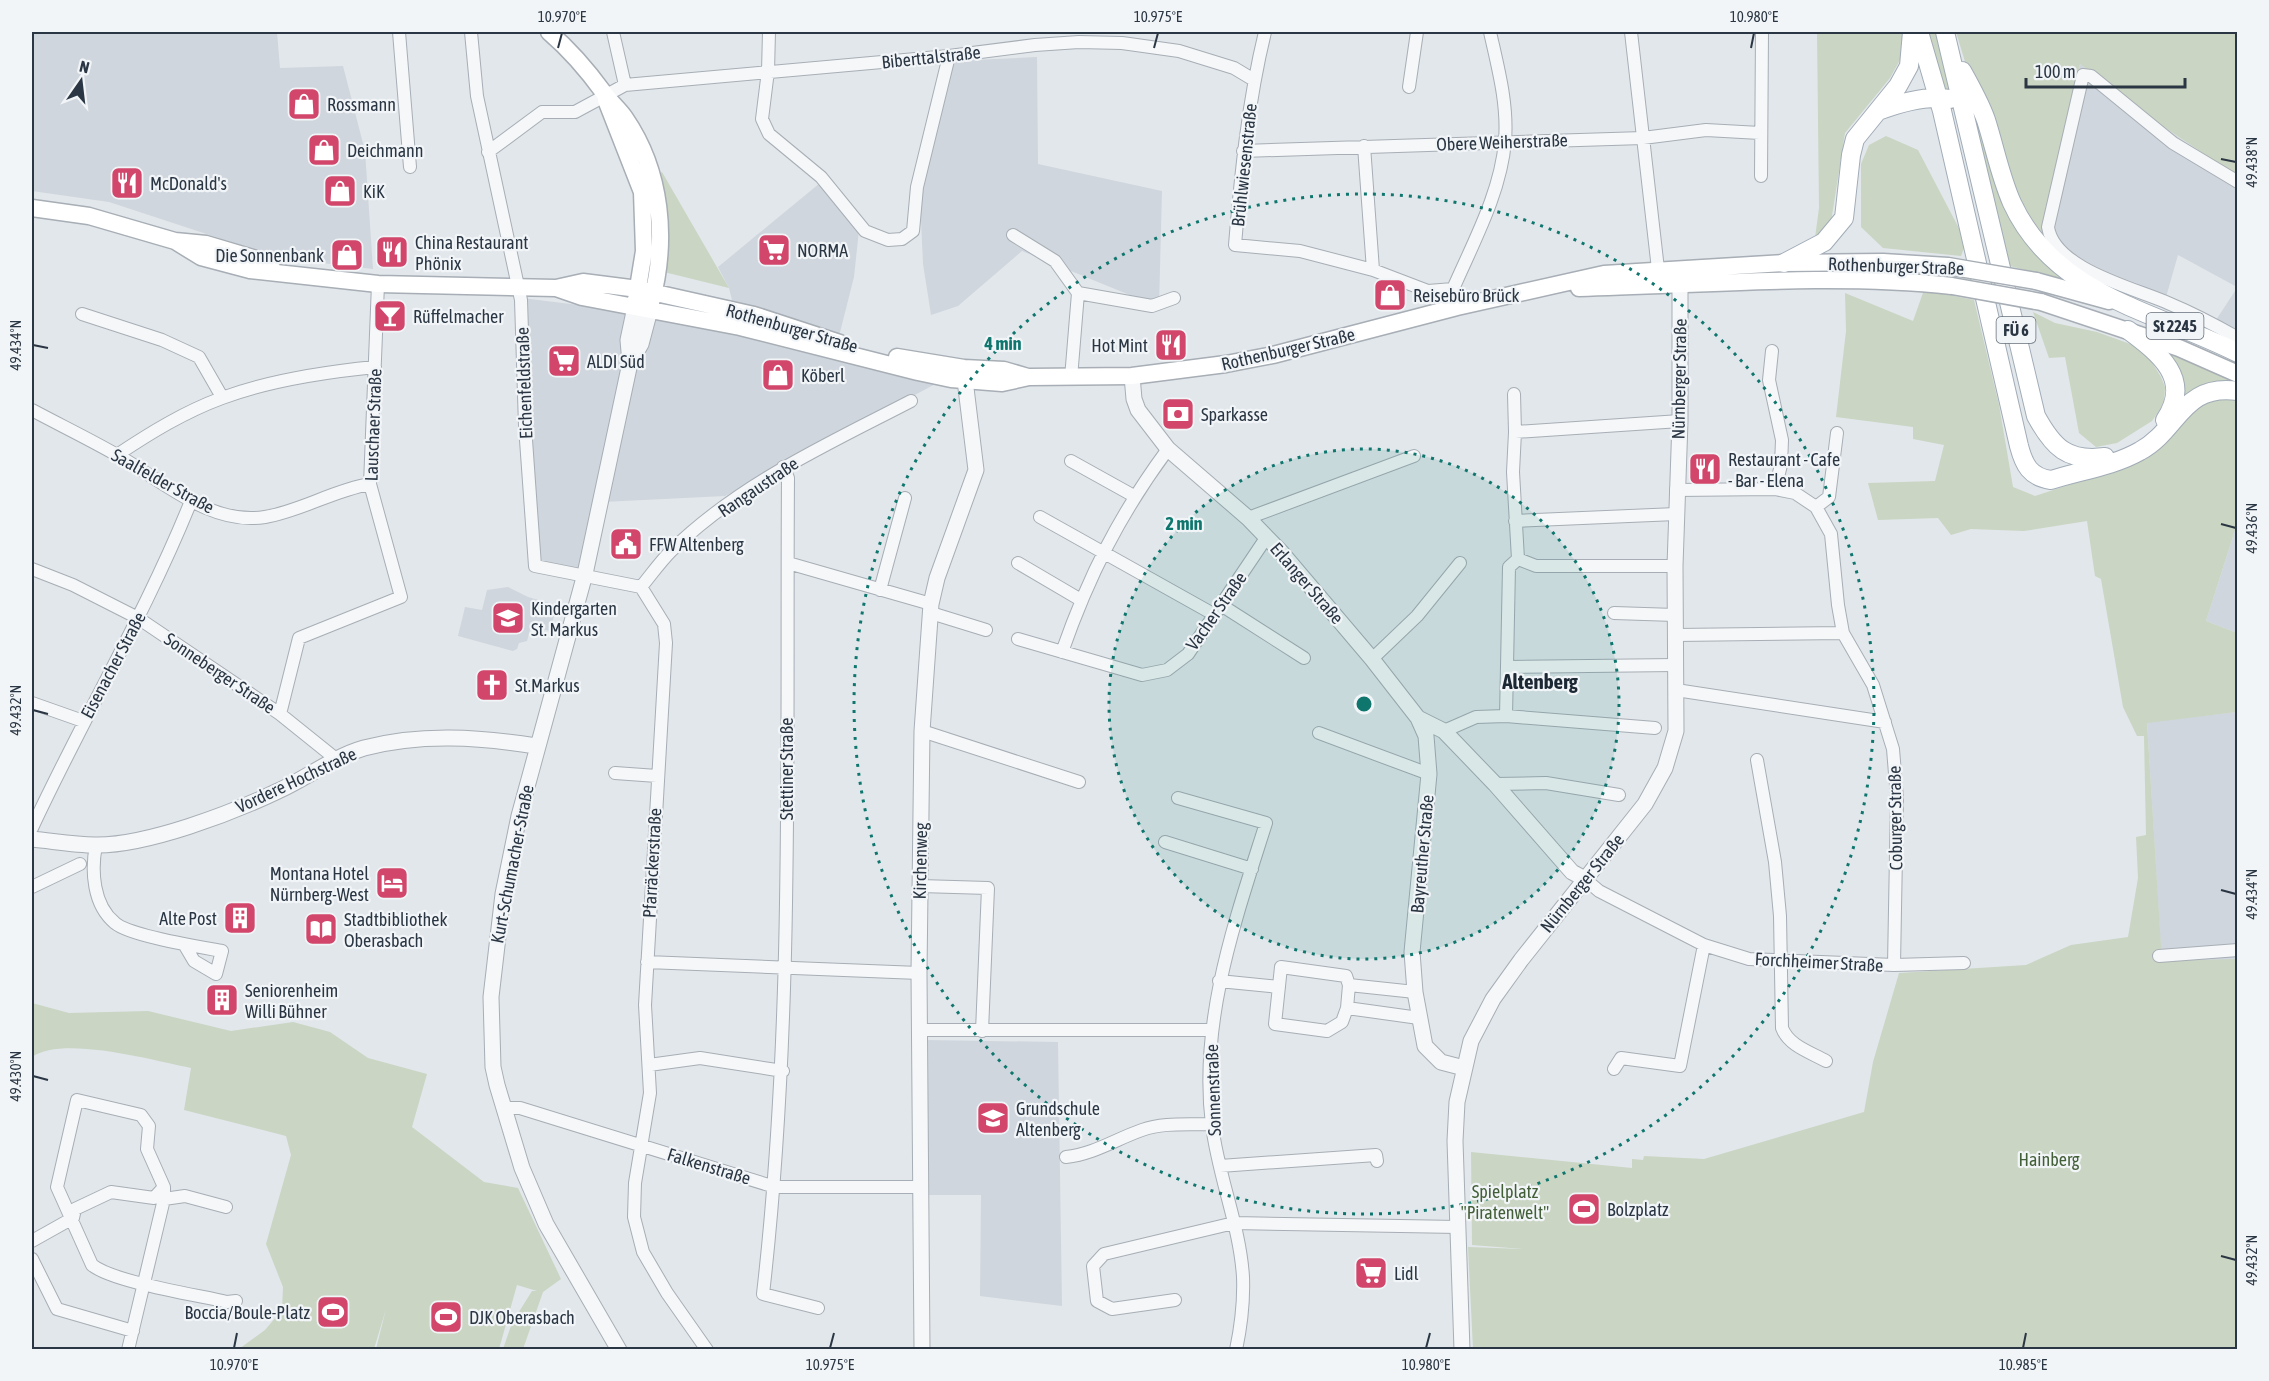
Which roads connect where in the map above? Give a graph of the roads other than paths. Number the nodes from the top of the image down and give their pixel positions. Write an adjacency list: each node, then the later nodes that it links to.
1 (399, 32): 29 (street)
2 (471, 32): 28 (street, Eichenfeldstraße)
3 (549, 32): 19 (main road)
4 (613, 32): 17 (street)
5 (769, 32): 15 (street)
6 (1265, 32): 16 (street, Brühlwiesenstraße)
7 (1417, 32): 18 (street)
8 (1490, 32): 25 (street)
9 (1631, 32): 24 (street)
10 (1762, 32): 23 (street)
11 (1912, 32): 22 (main road)
12 (1919, 32): 20 (main road, FÜ 6)
13 (1947, 40): 21 (main road, FÜ 6); 44 (main road)
14 (949, 57): 15 (street, Biberttalstraße); 15 (street); 16 (street, Biberttalstraße)
15 (768, 71): 17 (street, Biberttalstraße)
16 (1254, 80): 27 (street, Brühlwiesenstraße)
17 (625, 85): 19 (street, Biberttalstraße)
18 (1409, 87)
19 (605, 95): 28 (street); 41 (main road)
20 (1938, 97): 21 (main road); 22 (main road); 57 (main road, FÜ 6)
21 (1962, 101): 47 (main road, FÜ 6)
22 (1876, 112): 34 (main road)
23 (1760, 133): 24 (street, Obere Weiherstraße); 30 (street)
24 (1643, 138): 25 (street, Obere Weiherstraße); 37 (street)
25 (1505, 142): 26 (street, Obere Weiherstraße); 35 (street, Brühlwiesenstraße)
26 (1364, 146): 27 (street, Obere Weiherstraße); 35 (street)
27 (1243, 151): 35 (street, Brühlwiesenstraße)
28 (488, 152): 39 (street, Eichenfeldstraße)
29 (410, 167)
30 (1761, 176)
31 (2238, 182): 48 (street)
32 (32, 208): 38 (main road, Rothenburger Straße / St 2245)
33 (1013, 235): 42 (street)
34 (1784, 263): 36 (main road, Rothenburger Straße / St 2245); 44 (main road, Rothenburger Straße / St 2245, bridge)
35 (1373, 270)
36 (1680, 276): 37 (main road, Rothenburger Straße / St 2245); 47 (main road, Rothenburger Straße / St 2245, bridge); 62 (street, Nürnberger Straße)
37 (1659, 277): 53 (main road, Rothenburger Straße / St 2245)
38 (378, 284): 39 (main road, Rothenburger Straße / St 2245); 51 (street, Lauschaer Straße)
39 (517, 285): 40 (main road, Rothenburger Straße / St 2245); 89 (street, Eichenfeldstraße)
40 (556, 288): 41 (main road, Rothenburger Straße / St 2245); 45 (main road, Rothenburger Straße / St 2245)
41 (646, 291): 45 (main road); 54 (main road, Rothenburger Straße / St 2245)
42 (1078, 293): 43 (street); 55 (street)
43 (1174, 297)
44 (2124, 306): 50 (main road, Rothenburger Straße / St 2245)
45 (642, 308): 56 (main road, Rothenburger Straße / St 2245); 89 (street, Kurt-Schumacher-Straße)
46 (82, 314): 59 (street)
47 (2128, 330): 52 (main road, Rothenburger Straße / St 2245)
48 (2238, 338)
49 (1772, 351): 71 (street)
50 (2238, 352)
51 (375, 367): 59 (street); 70 (street, Lauschaer Straße)
52 (2238, 374)
53 (1132, 376): 55 (main road, Rothenburger Straße / St 2245); 65 (street, Erlanger Straße)
54 (1029, 377): 55 (main road, Rothenburger Straße / St 2245); 56 (main road, Rothenburger Straße / St 2245)
55 (1071, 378)
56 (964, 380): 93 (street, Kirchenweg)
57 (2238, 391)
58 (1514, 394): 63 (street)
59 (222, 398): 66 (street)
60 (912, 401): 69 (street, Rangaustraße)
61 (32, 410): 66 (street, Saalfelder Straße)
62 (1680, 420): 63 (street); 72 (street, Nürnberger Straße)
63 (1515, 432): 80 (street)
64 (1837, 433): 76 (street)
65 (1168, 449): 73 (street); 79 (street, Erlanger Straße)
66 (117, 455): 75 (street, Saalfelder Straße)
67 (1414, 456): 79 (street)
68 (1071, 461): 73 (street)
69 (783, 467): 84 (street, Stettiner Straße); 90 (street, Rangaustraße)
70 (370, 484): 75 (street, Saalfelder Straße); 109 (street, Lauschaer Straße)
71 (1775, 489): 72 (street); 76 (street)
72 (1677, 490): 77 (street, Nürnberger Straße)
73 (1134, 496): 82 (street)
74 (905, 498): 91 (street)
75 (191, 501): 97 (street, Eisenacher Straße)
76 (1816, 507): 99 (street, Coburger Straße)
77 (1676, 514): 80 (street); 87 (street, Nürnberger Straße)
78 (1040, 517): 82 (street)
79 (1248, 518): 81 (street, Erlanger Straße)
80 (1515, 521): 83 (street)
81 (1266, 538): 94 (street, Vacher Straße); 104 (street, Erlanger Straße)
82 (1103, 552): 92 (street); 94 (street)
83 (1518, 560): 87 (street); 106 (street)
84 (788, 563): 91 (street); 145 (street, Stettiner Straße)
85 (1018, 563): 92 (street)
86 (1460, 563): 104 (street)
87 (1675, 566): 96 (street, Nürnberger Straße)
88 (32, 569): 97 (street, Sonneberger Straße)
89 (585, 574): 90 (street); 118 (street, Kurt-Schumacher-Straße)
90 (641, 587): 123 (street, Pfarräckerstraße)
91 (880, 590): 93 (street)
92 (1081, 600): 102 (street)
93 (931, 608): 98 (street); 116 (street, Kirchenweg)
94 (1218, 610): 102 (street, Vacher Straße); 103 (street)
95 (1614, 613): 96 (street)
96 (1675, 615): 100 (street, Nürnberger Straße)
97 (138, 618): 109 (street, Sonneberger Straße); 112 (street, Eisenacher Straße)
98 (986, 630)
99 (1844, 633): 100 (street); 113 (street, Coburger Straße)
100 (1676, 635): 105 (street, Nürnberger Straße)
101 (1018, 639): 102 (street, Vacher Straße)
102 (1062, 652)
103 (1304, 658)
104 (1372, 659): 111 (street, Erlanger Straße)
105 (1675, 665): 106 (street); 107 (street, Nürnberger Straße)
106 (1508, 667): 110 (street)
107 (1676, 690): 113 (street); 134 (street, Nürnberger Straße)
108 (32, 703): 112 (street)
109 (280, 714): 119 (street, Sonneberger Straße)
110 (1506, 716): 114 (street); 115 (street)
111 (1418, 718): 115 (street, Erlanger Straße); 122 (street, Bayreuther Straße)
112 (83, 721): 128 (street, Eisenacher Straße)
113 (1885, 722): 144 (street, Coburger Straße)
114 (1655, 728)
115 (1444, 730): 125 (street, Erlanger Straße)
116 (922, 731): 124 (street); 135 (street, Kirchenweg)
117 (1319, 733): 122 (street)
118 (536, 746): 119 (street, Vordere Hochstraße); 161 (street, Kurt-Schumacher-Straße)
119 (336, 759): 131 (street, Vordere Hochstraße)
120 (1757, 760): 142 (street)
121 (615, 773): 123 (street)
122 (1429, 774): 150 (street, Bayreuther Straße)
123 (657, 776): 141 (street, Pfarräckerstraße)
124 (1079, 782)
125 (1495, 784): 126 (street); 134 (street, Erlanger Straße)
126 (1619, 795)
127 (1178, 798): 133 (street, Sonnenstraße)
128 (32, 828)
129 (32, 839): 131 (street, Vordere Hochstraße)
130 (1165, 842): 133 (street)
131 (96, 845): 137 (street)
132 (80, 864): 136 (street)
133 (1251, 869): 147 (street, Sonnenstraße)
134 (1585, 879): 138 (street, Forchheimer Straße); 158 (street, Nürnberger Straße)
135 (920, 886): 146 (street, Kirchenweg); 155 (street)
136 (32, 887)
137 (184, 944)
138 (1704, 945): 142 (street, Forchheimer Straße); 159 (street)
139 (2238, 950): 140 (street)
140 (2160, 956)
141 (647, 962): 145 (street); 157 (street, Pfarräckerstraße)
142 (1782, 962): 144 (street, Forchheimer Straße); 156 (street)
143 (1964, 963): 144 (street, Forchheimer Straße)
144 (1894, 965)
145 (785, 967): 146 (street); 160 (street, Stettiner Straße)
146 (919, 973): 153 (street, Kirchenweg)
147 (1219, 981): 149 (street); 154 (street, Sonnenstraße)
148 (1349, 985): 149 (street); 150 (street); 151 (street)
149 (1279, 987): 151 (street)
150 (1415, 992): 152 (street, Bayreuther Straße)
151 (1347, 1008): 152 (street)
152 (1419, 1018): 158 (street, Bayreuther Straße)
153 (919, 1030): 155 (street); 168 (street, Kirchenweg)
154 (1211, 1030): 155 (street); 162 (street, Sonnenstraße)
155 (982, 1031)
156 (1826, 1061)
157 (649, 1065): 160 (street); 163 (street, Pfarräckerstraße)
158 (1464, 1068): 173 (street, Nürnberger Straße)
159 (1614, 1069)
160 (783, 1071): 167 (street, Stettiner Straße)
161 (503, 1108): 163 (street, Falkenstraße); 182 (street, Kurt-Schumacher-Straße)
162 (1212, 1124): 164 (street); 166 (street, Sonnenstraße)
163 (642, 1146): 167 (street, Falkenstraße); 183 (street, Pfarräckerstraße)
164 (1066, 1157)
165 (1377, 1161): 166 (street)
166 (1220, 1166): 172 (street, Sonnenstraße)
167 (775, 1187): 168 (street, Falkenstraße); 179 (street, Stettiner Straße)
168 (920, 1187): 184 (street, Kirchenweg)
169 (164, 1193): 170 (street); 171 (street); 171 (street); 176 (street)
170 (226, 1207)
171 (73, 1218): 174 (street); 176 (street)
172 (1234, 1223): 173 (street); 177 (street); 185 (street, Sonnenstraße)
173 (1458, 1227): 186 (street, Nürnberger Straße)
174 (32, 1240)
175 (32, 1259): 180 (street)
176 (144, 1283): 178 (street); 180 (street)
177 (1176, 1300)
178 (236, 1301)
179 (818, 1308)
180 (133, 1331): 181 (street)
181 (128, 1350)
182 (619, 1350)
183 (707, 1350)
184 (922, 1350)
185 (1236, 1350)
186 (1462, 1350)

